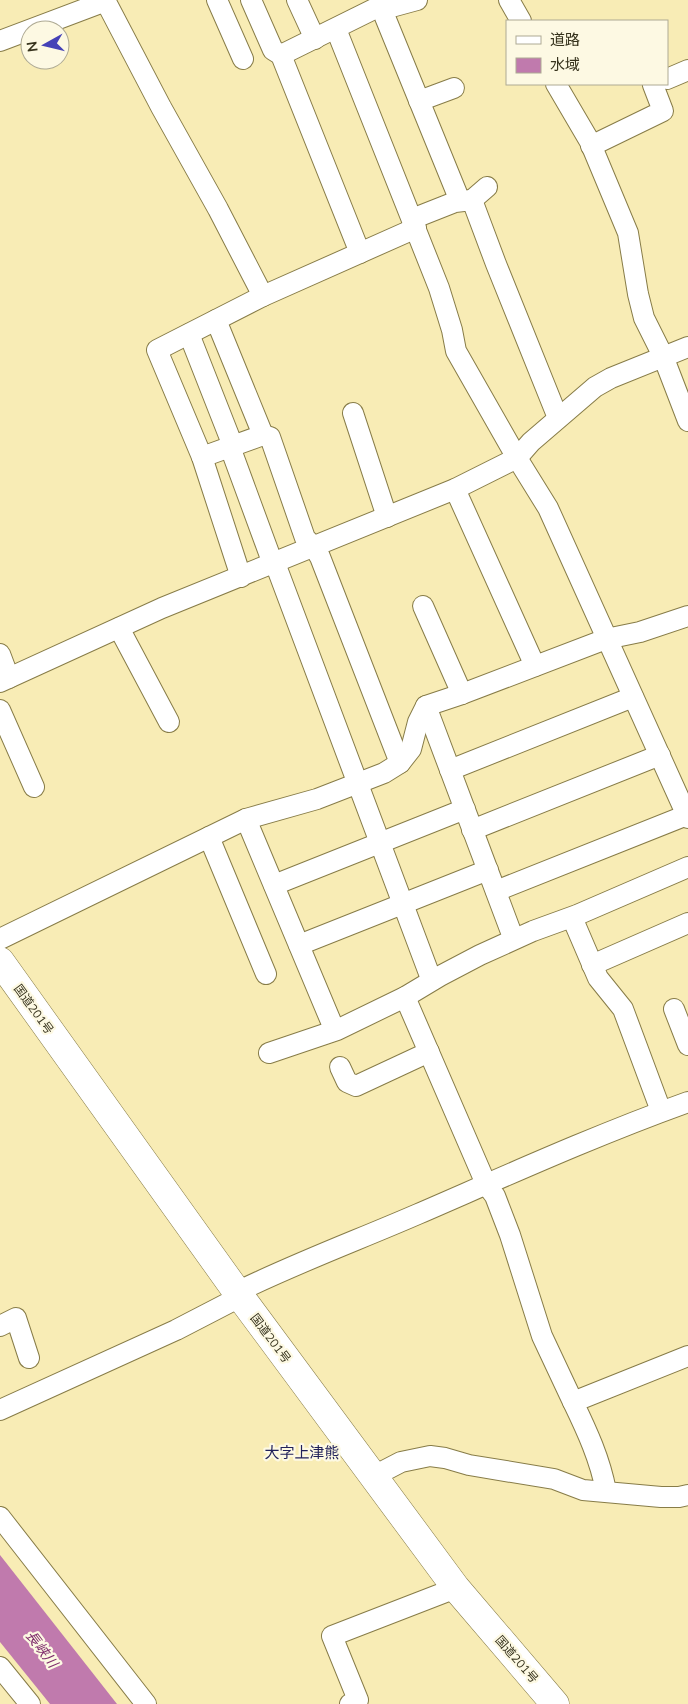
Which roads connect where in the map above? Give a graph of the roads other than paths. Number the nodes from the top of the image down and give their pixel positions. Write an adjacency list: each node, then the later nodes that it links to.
1 (217, 0): 13 (street)
2 (251, 0): 12 (street)
3 (297, 0): 10 (street)
4 (417, 0): 7 (street)
5 (509, 0): 8 (street)
6 (105, 1): 11 (street); 25 (street)
7 (382, 4): 9 (street); 19 (street)
8 (520, 20)
9 (336, 29): 10 (street); 23 (street)
10 (315, 39): 12 (street)
11 (0, 41)
12 (281, 55): 24 (street)
13 (243, 59)
14 (688, 70): 15 (street)
15 (668, 78)
16 (557, 85): 20 (street)
17 (652, 85): 20 (street)
18 (454, 88): 19 (street)
19 (419, 101): 22 (street)
20 (591, 146): 29 (street)
21 (487, 187): 22 (street)
22 (466, 201): 23 (street); 31 (street)
23 (414, 224): 24 (street); 36 (street)
24 (360, 253): 25 (street)
25 (263, 296): 26 (street)
26 (216, 320): 27 (street); 33 (street)
27 (189, 334): 34 (street); 35 (street)
28 (688, 347): 29 (street)
29 (663, 356): 31 (street); 32 (street)
30 (352, 413): 38 (street)
31 (558, 418): 36 (street)
32 (688, 421)
33 (263, 435): 34 (street); 39 (street)
34 (231, 446): 35 (street); 40 (street)
35 (202, 457): 41 (street)
36 (517, 458): 37 (street); 45 (street)
37 (455, 489): 38 (street); 47 (street)
38 (387, 517): 39 (street)
39 (314, 547): 40 (street); 56 (street)
40 (274, 564): 41 (street); 58 (street)
41 (241, 576): 44 (street)
42 (422, 606): 50 (street)
43 (688, 616): 45 (street)
44 (114, 630): 48 (street); 49 (street); 54 (street)
45 (606, 639): 47 (street); 51 (street)
46 (0, 654): 48 (street)
47 (535, 666): 50 (street)
48 (5, 680)
49 (136, 685)
50 (462, 694): 52 (street)
51 (633, 697): 55 (street); 57 (street)
52 (426, 706): 56 (street); 57 (street)
53 (0, 710): 59 (street)
54 (169, 722)
55 (660, 756): 61 (street); 63 (street)
56 (400, 763): 58 (street)
57 (450, 770): 60 (street)
58 (358, 784): 62 (street); 65 (street)
59 (34, 787)
60 (465, 809): 63 (street); 65 (street)
61 (687, 816): 69 (street)
62 (246, 819): 64 (street); 68 (street)
63 (472, 830): 67 (street)
64 (209, 838): 74 (street); 78 (street)
65 (380, 843): 68 (street); 70 (street)
66 (688, 867): 80 (street)
67 (488, 870): 69 (street); 70 (street)
68 (274, 885): 75 (street)
69 (496, 891): 73 (street)
70 (402, 904): 75 (street); 79 (street)
71 (574, 922): 77 (street)
72 (688, 923): 77 (street)
73 (511, 932)
74 (0, 939)
75 (300, 945): 82 (street)
76 (0, 961): 90 (highway, 国道201号)
77 (592, 965): 88 (street)
78 (266, 974)
79 (430, 976)
80 (405, 997): 84 (street); 85 (street)
81 (674, 1009): 83 (street)
82 (332, 1024)
83 (688, 1045)
84 (429, 1052): 86 (street); 89 (street)
85 (268, 1053)
86 (340, 1067)
87 (688, 1102): 88 (street)
88 (661, 1112): 89 (street)
89 (486, 1184): 90 (street); 94 (street)
90 (237, 1292): 95 (street); 96 (highway, 国道201号)
91 (0, 1326): 93 (street)
92 (688, 1356): 94 (street)
93 (29, 1358)
94 (572, 1402): 97 (street)
95 (1, 1406)
96 (374, 1476): 97 (street); 100 (highway, 国道201号)
97 (606, 1491): 98 (street)
98 (688, 1495)
99 (0, 1517): 103 (street)
100 (456, 1588): 104 (street); 105 (highway, 国道201号)
101 (0, 1667): 102 (street)
102 (30, 1704)
103 (146, 1704)
104 (350, 1704)
105 (555, 1704)

